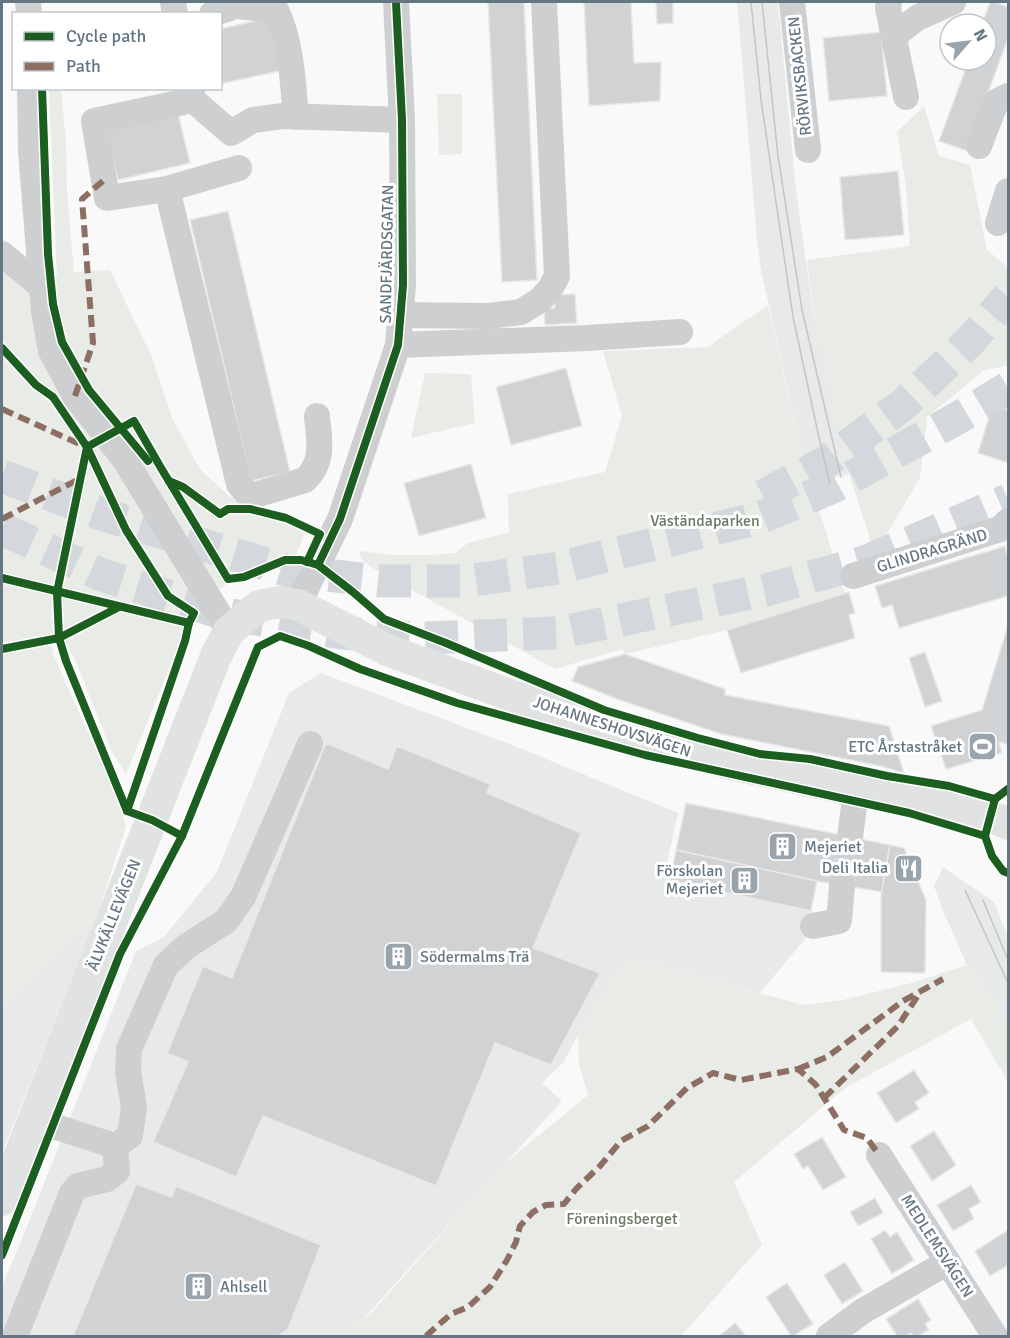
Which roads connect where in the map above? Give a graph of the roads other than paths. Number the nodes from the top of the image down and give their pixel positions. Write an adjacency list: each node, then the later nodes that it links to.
1 (396, 2): 13 (street, SANDFJÄRDSGATAN)
2 (544, 2): 22 (street)
3 (792, 2): 15 (street, RÖRVIKSBACKEN)
4 (889, 2): 7 (street)
5 (953, 2): 7 (street)
6 (218, 12): 12 (street)
7 (894, 36): 11 (street)
8 (30, 90): 21 (street)
9 (192, 94): 12 (street); 17 (street)
10 (1008, 96): 14 (street)
11 (906, 97)
12 (296, 117): 13 (street)
13 (402, 120): 22 (street, SANDFJÄRDSGATAN)
14 (980, 146)
15 (808, 150)
16 (239, 168): 17 (street)
17 (167, 189): 25 (street)
18 (1008, 191): 19 (street)
19 (998, 223)
20 (2, 254): 21 (street)
21 (42, 287): 29 (street)
22 (400, 315): 24 (street, SANDFJÄRDSGATAN)
23 (680, 332): 24 (street)
24 (398, 345): 28 (street, SANDFJÄRDSGATAN)
25 (317, 416)
26 (1008, 521): 27 (street, GLINDRAGRÄND)
27 (853, 576)
28 (298, 605): 29 (main road, ÄLVKÄLLEVÄGEN); 31 (main road, JOHANNESHOVSVÄGEN)
29 (229, 631): 38 (main road, ÄLVKÄLLEVÄGEN)
30 (310, 744): 39 (street)
31 (856, 791): 32 (main road, JOHANNESHOVSVÄGEN); 34 (street)
32 (1008, 824)
33 (1008, 829): 35 (main road)
34 (850, 837)
35 (1008, 837)
36 (842, 885): 37 (street)
37 (813, 926)
38 (34, 1118): 39 (street); 41 (main road, ÄLVKÄLLEVÄGEN)
39 (115, 1146): 43 (street)
40 (879, 1155): 42 (street, MEDLEMSVÄGEN)
41 (2, 1200)
42 (948, 1262): 44 (street); 45 (street, MEDLEMSVÄGEN)
43 (15, 1336)
44 (829, 1336)
45 (995, 1336)

